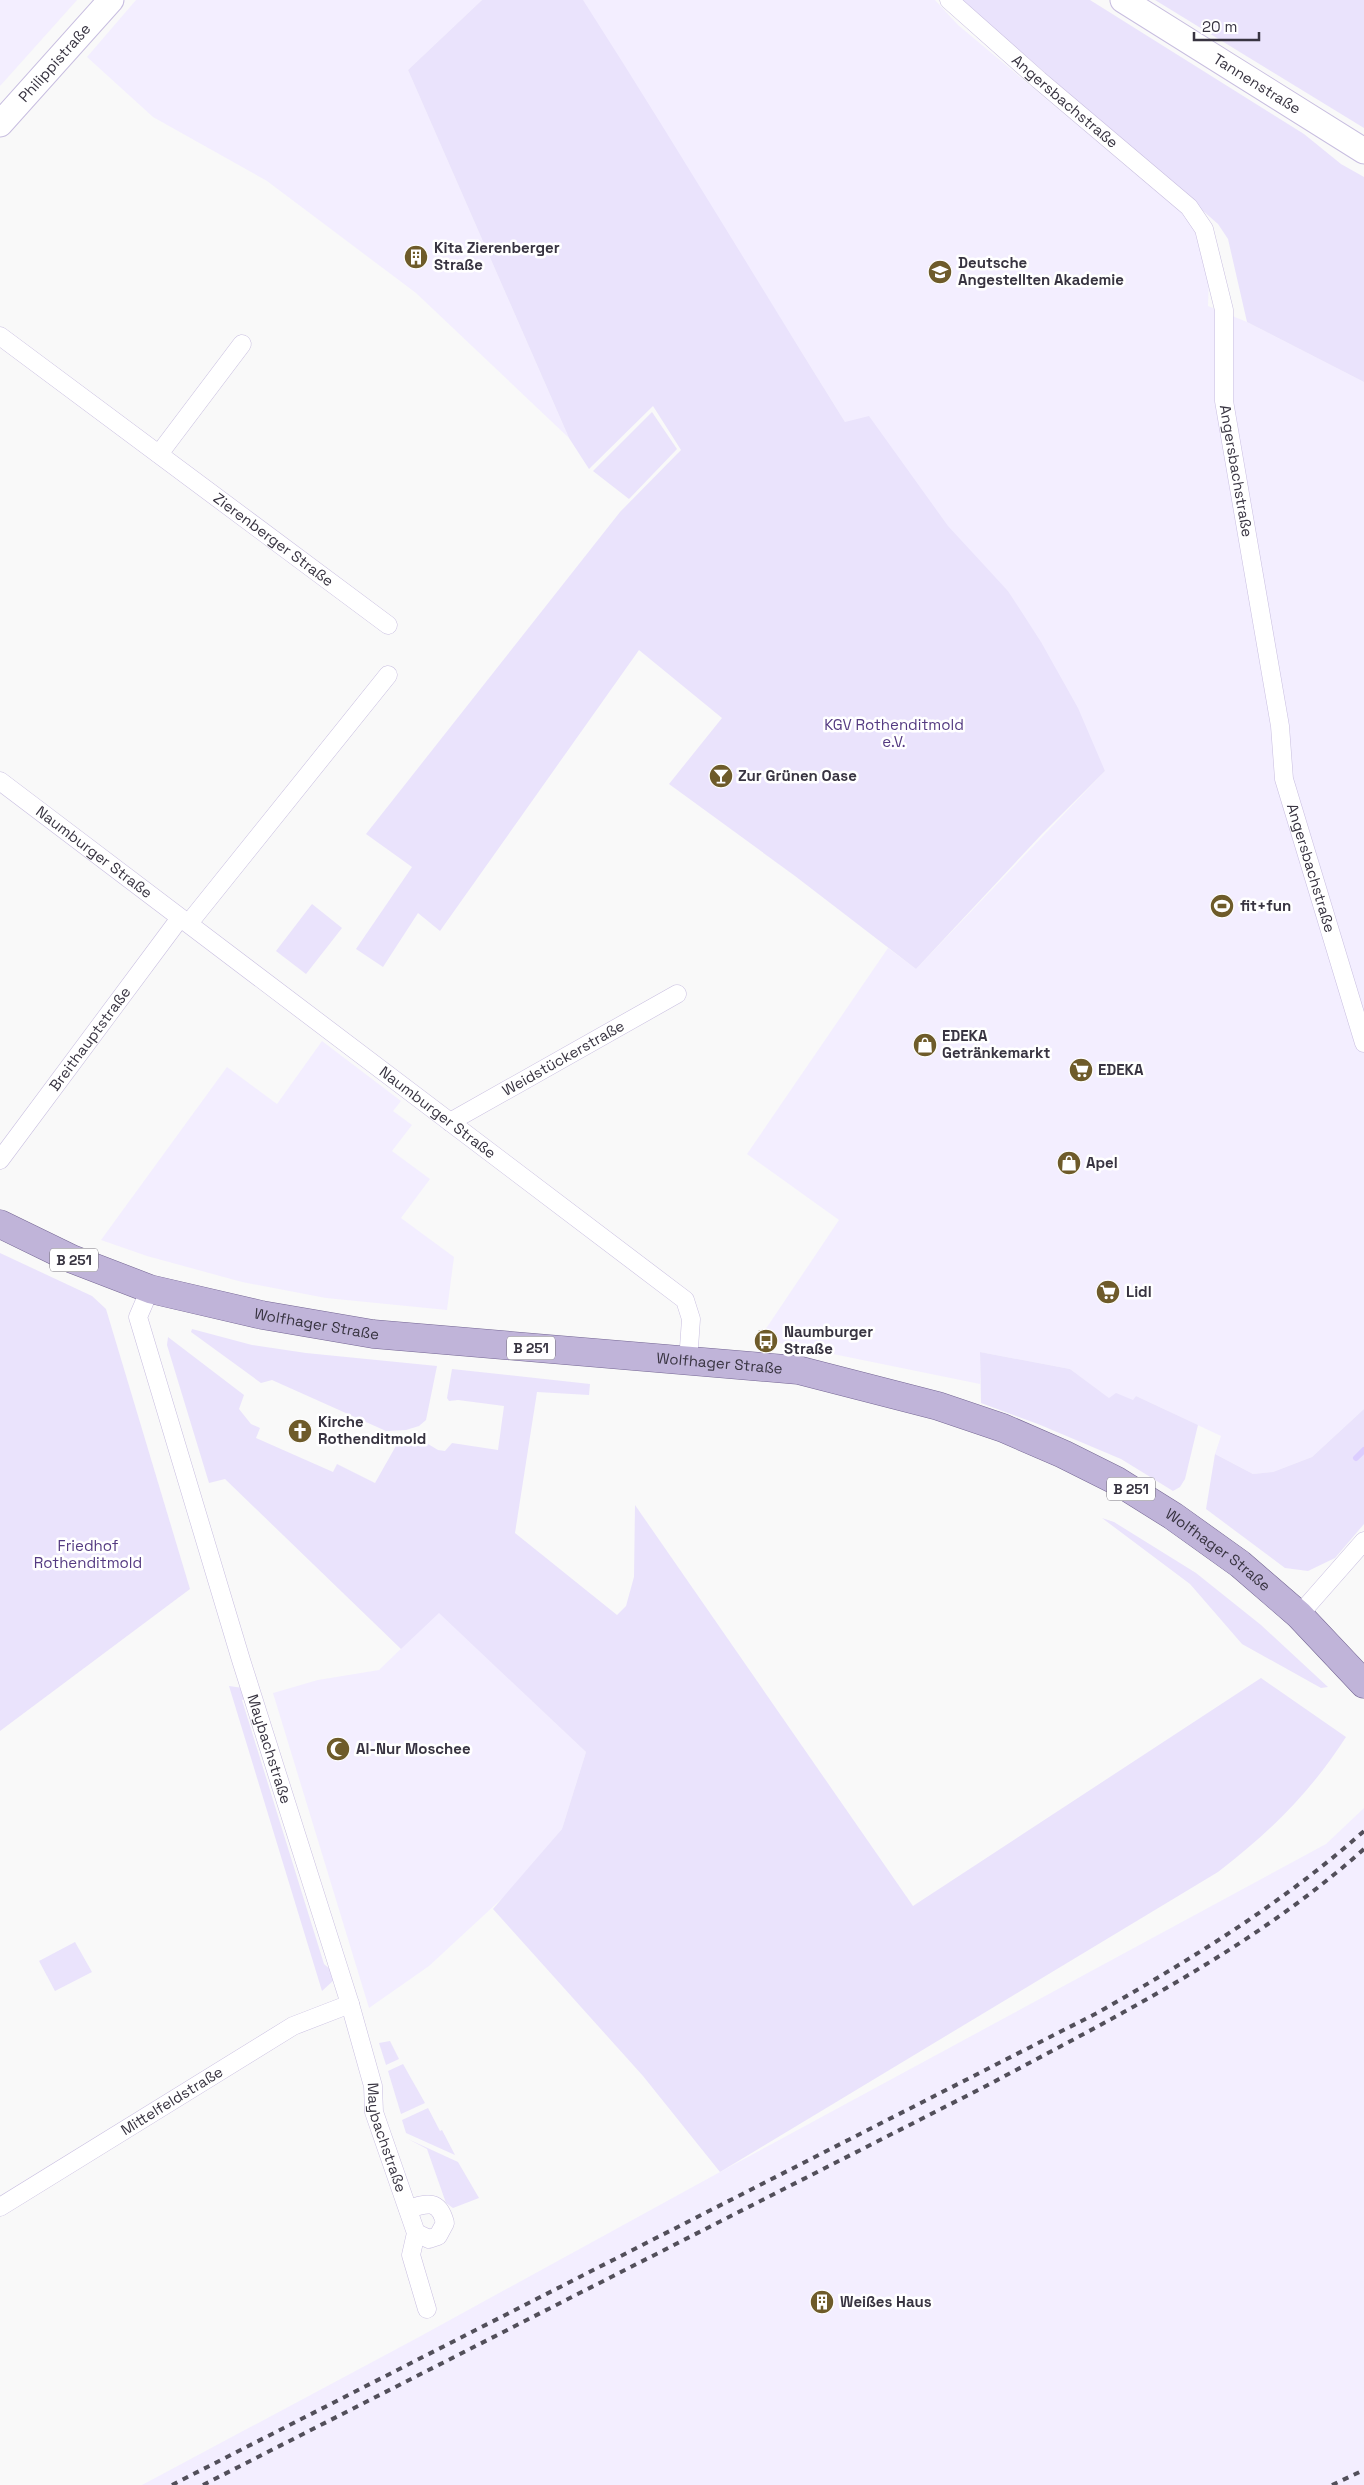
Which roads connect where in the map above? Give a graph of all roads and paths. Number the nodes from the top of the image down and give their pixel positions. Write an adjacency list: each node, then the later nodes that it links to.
1 (111, 0): 4 (street, Philippistraße)
2 (949, 0): 14 (street, Angersbachstraße)
3 (1123, 0): 5 (street, Tannenstraße)
4 (0, 124)
5 (1364, 151)
6 (0, 336): 8 (street, Zierenberger Straße)
7 (242, 344): 8 (street)
8 (159, 454): 9 (street, Zierenberger Straße)
9 (388, 625)
10 (388, 674): 12 (street)
11 (0, 781): 12 (street, Naumburger Straße)
12 (185, 920): 15 (street, Naumburger Straße); 16 (street, Breithauptstraße)
13 (677, 994): 15 (street, Weidstückerstraße)
14 (1364, 1043)
15 (450, 1122): 19 (street, Naumburger Straße)
16 (0, 1160)
17 (0, 1224): 18 (main road, Wolfhager Straße / B 251)
18 (150, 1289): 19 (main road, Wolfhager Straße / B 251); 23 (street, Maybachstraße)
19 (688, 1362): 21 (main road, Wolfhager Straße / B 251)
20 (1364, 1541): 21 (street)
21 (1300, 1615): 22 (main road, Wolfhager Straße / B 251)
22 (1364, 1684)
23 (350, 2004): 24 (street, Mittelfeldstraße); 25 (street, Maybachstraße)
24 (0, 2207)
25 (408, 2209): 26 (street, Maybachstraße); 26 (street, Maybachstraße)
26 (416, 2234): 27 (street, Maybachstraße)
27 (427, 2309)

